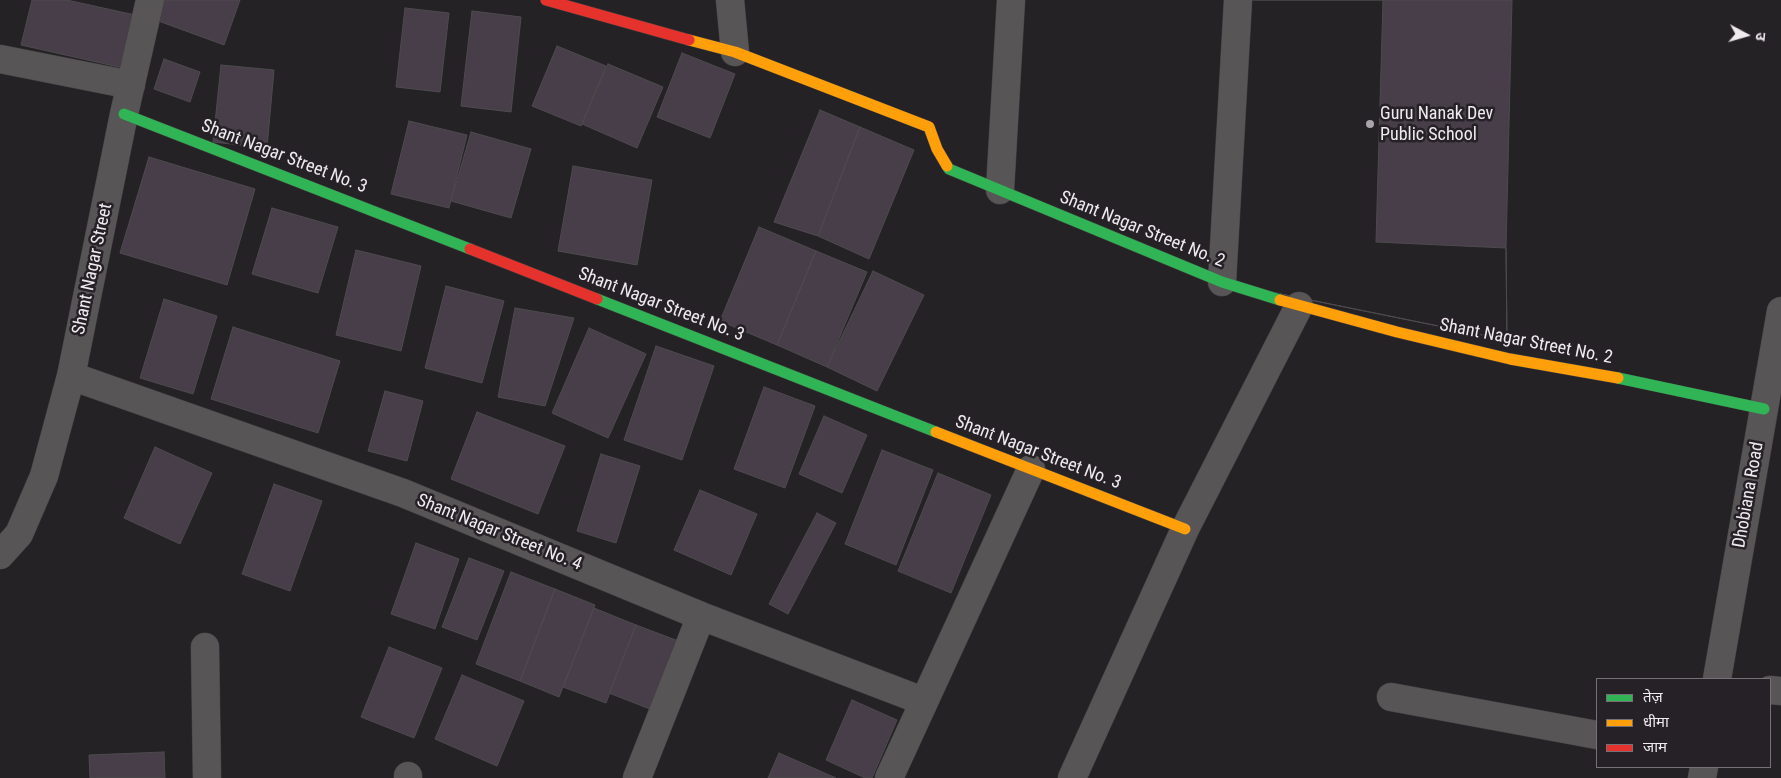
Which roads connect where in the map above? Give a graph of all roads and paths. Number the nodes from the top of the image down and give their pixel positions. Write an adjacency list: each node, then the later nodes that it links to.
1 (150, 0): 8 (street, Shant Nagar Street)
2 (546, 0): 6 (street, Shant Nagar Street No. 2)
3 (730, 0): 6 (street)
4 (1011, 0): 10 (street)
5 (1238, 0): 11 (street)
6 (734, 52): 10 (street, Shant Nagar Street No. 2)
7 (0, 59): 8 (street)
8 (130, 85): 9 (street, Shant Nagar Street)
9 (124, 114): 15 (street, Shant Nagar Street); 17 (street, Shant Nagar Street No. 3)
10 (1000, 190): 11 (street, Shant Nagar Street No. 2)
11 (1222, 282): 12 (street, Shant Nagar Street No. 2)
12 (1299, 306): 16 (street, Shant Nagar Street No. 2); 18 (street)
13 (1781, 311): 14 (street, Dhobiana Road)
14 (1777, 358): 16 (street, Dhobiana Road)
15 (71, 376): 19 (street, Shant Nagar Street); 21 (street, Shant Nagar Street No. 4)
16 (1764, 409): 23 (street, Dhobiana Road)
17 (1031, 469): 18 (street, Shant Nagar Street No. 3); 25 (street)
18 (1185, 529): 30 (street)
19 (10, 530): 20 (street, Shant Nagar Street)
20 (0, 555)
21 (701, 616): 25 (street, Shant Nagar Street No. 4); 28 (street)
22 (205, 647): 27 (street)
23 (1717, 678)
24 (1391, 697): 26 (street)
25 (922, 701): 29 (street)
26 (1596, 735)
27 (207, 778)
28 (637, 778)
29 (889, 778)
30 (1072, 778)

